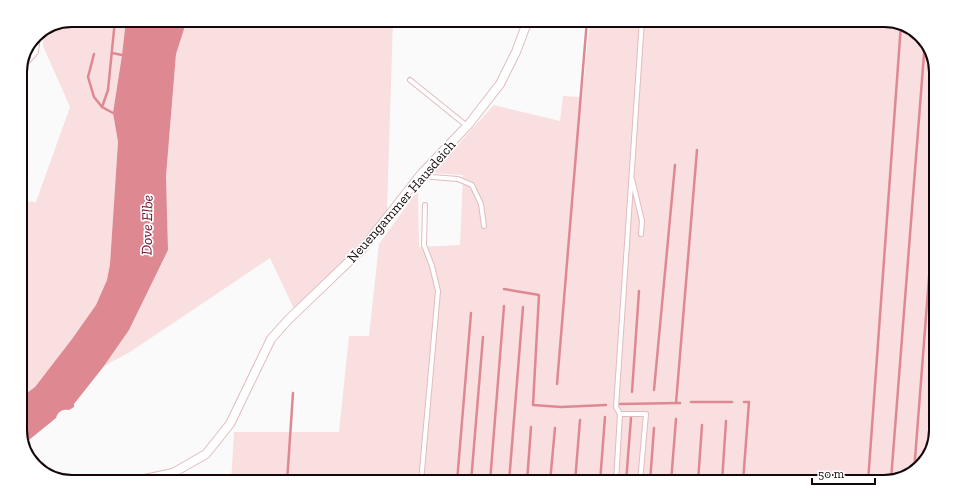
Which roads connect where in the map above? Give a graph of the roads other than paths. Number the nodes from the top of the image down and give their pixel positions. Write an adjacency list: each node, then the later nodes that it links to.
1 (525, 27): 4 (street, Neuengammer Hausdeich)
2 (642, 27): 6 (lane)
3 (410, 80): 4 (lane)
4 (467, 126): 5 (street, Neuengammer Hausdeich)
5 (422, 173): 8 (lane); 11 (street, Neuengammer Hausdeich)
6 (631, 174): 9 (lane); 10 (lane)
7 (425, 205): 12 (lane)
8 (484, 226)
9 (641, 234)
10 (620, 414): 13 (lane); 14 (lane)
11 (163, 475)
12 (422, 475)
13 (616, 475)
14 (641, 475)

